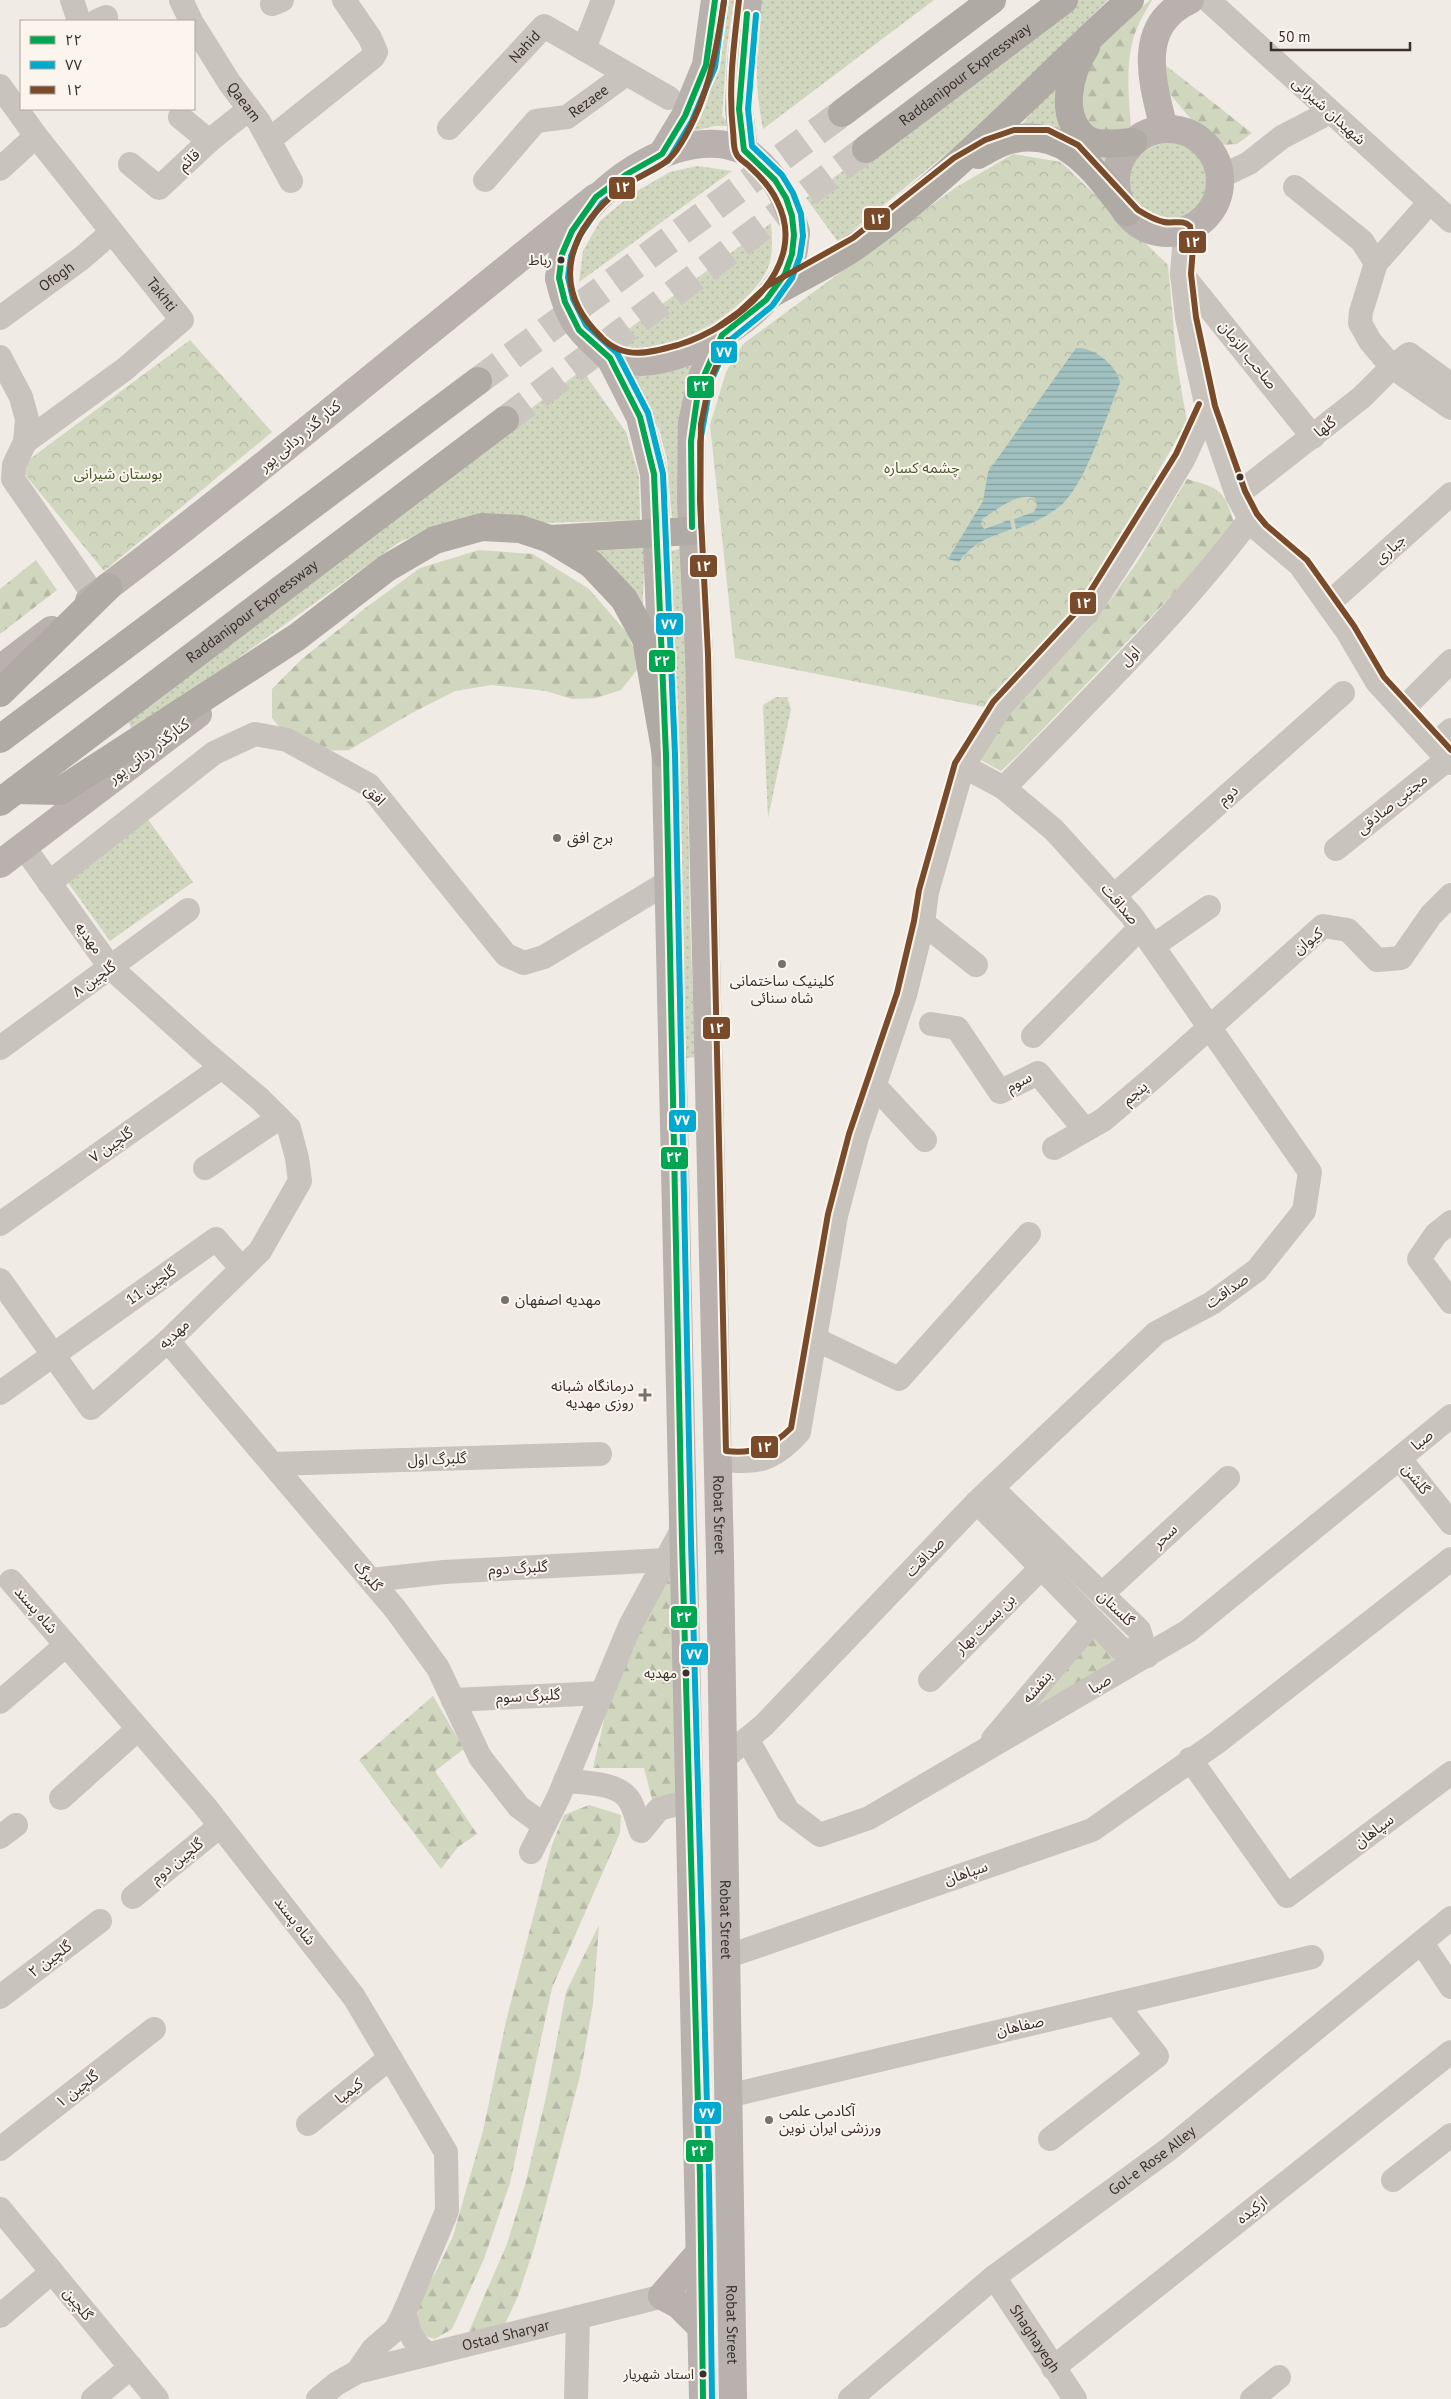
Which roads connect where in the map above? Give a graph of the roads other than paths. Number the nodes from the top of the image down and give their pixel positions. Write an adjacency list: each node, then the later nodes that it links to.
1 (72, 0): 12 (street)
2 (181, 0): 13 (street)
3 (344, 0): 27 (street)
4 (603, 0): 16 (street)
5 (715, 0): 32 (main road)
6 (748, 0): 31 (main road)
7 (992, 0): 22 (highway)
8 (1064, 0): 30 (highway, Raddanipour Expressway)
9 (1130, 0): 15 (highway)
10 (1190, 0): 25 (main road)
11 (1208, 0): 21 (street, شهیدان شیرانی)
12 (79, 20)
13 (191, 20)
14 (195, 28): 20 (street, Qaeam)
15 (1100, 28): 29 (highway); 34 (highway)
16 (584, 49): 17 (street, Nahid); 24 (street, Nahid)
17 (626, 74): 19 (street, Nahid); 37 (street, Rezaee)
18 (0, 86): 26 (street, Takhti)
19 (668, 98)
20 (249, 109): 27 (street, Qaeam); 28 (street, قائم)
21 (1330, 112): 36 (street); 41 (street, شهیدان شیرانی)
22 (842, 113)
23 (180, 117): 28 (street)
24 (449, 128)
25 (1164, 129): 29 (main road); 36 (main road)
26 (36, 136): 35 (street); 45 (street, Takhti)
27 (269, 140): 38 (street, Qaeam)
28 (210, 142): 33 (street, قائم)
29 (1133, 142): 42 (main road)
30 (866, 149)
31 (744, 150): 32 (main road, کنار گذر ردانی پور); 48 (main road, bridge)
32 (662, 154): 40 (main road, کنار گذر ردانی پور)
33 (130, 164)
34 (954, 167): 42 (highway); 48 (highway)
35 (0, 169)
36 (1220, 178): 44 (main road)
37 (485, 180)
38 (291, 181)
39 (1295, 188): 46 (street)
40 (596, 197): 52 (main road, bridge); 68 (main road, کنار گذر ردانی پور)
41 (1430, 202): 43 (street, شهیدان شیرانی); 46 (street)
42 (1127, 212): 44 (main road)
43 (1451, 221)
44 (1182, 231): 47 (street)
45 (112, 232): 49 (street, Ofogh); 60 (street, Takhti)
46 (1376, 263): 53 (street)
47 (1182, 274): 56 (street); 59 (street, صاحب الزمان)
48 (771, 294): 50 (main road)
49 (0, 318)
50 (720, 336): 52 (main road); 65 (main road, Robat Street)
51 (0, 357): 60 (street, Takhti)
52 (610, 358): 66 (main road, Robat Street)
53 (1401, 360): 55 (street); 57 (street); 59 (street, گلها)
54 (478, 381): 76 (highway)
55 (1451, 385)
56 (1208, 408): 63 (street); 79 (street)
57 (1451, 408)
58 (505, 420): 81 (highway, Raddanipour Expressway)
59 (1313, 437): 63 (street, گلها)
60 (25, 442): 61 (street, Takhti)
61 (7, 472): 68 (street, Takhti)
62 (1451, 494): 69 (street, جباری)
63 (1237, 495): 64 (street)
64 (1250, 519): 69 (street); 80 (street, اول)
65 (692, 531): 66 (highway); 103 (main road, Robat Street)
66 (657, 534): 67 (highway); 78 (main road, Robat Street)
67 (550, 539): 70 (highway); 78 (highway)
68 (102, 592): 72 (main road, کنار گذر ردانی پور); 73 (highway)
69 (1328, 604): 75 (street)
70 (297, 637): 81 (highway); 82 (main road, کنارگذر ردانی پور)
71 (1451, 661): 75 (street)
72 (0, 669)
73 (0, 693)
74 (1343, 694): 88 (street, دوم)
75 (1404, 709): 77 (street)
76 (0, 739)
77 (1446, 749): 83 (street, مجتبی صادقی)
78 (666, 755): 85 (main road, Robat Street)
79 (962, 766): 80 (street, صداقت); 91 (street)
80 (1004, 788): 88 (street, صداقت)
81 (8, 796)
82 (23, 846): 84 (main road, کنارگذر ردانی پور); 86 (street, مهدیه)
83 (1336, 849)
84 (0, 864)
85 (668, 882): 86 (street, افق); 104 (main road, Robat Street)
86 (49, 883): 94 (street, مهدیه)
87 (1451, 895): 96 (street, کیوان)
88 (1114, 896): 92 (street, صداقت)
89 (1209, 907): 92 (street)
90 (188, 910): 94 (street, گلچین ۸)
91 (923, 923): 93 (street); 100 (street)
92 (1147, 937): 96 (street, صداقت); 97 (street)
93 (976, 965)
94 (110, 967): 98 (street, گلچین ۸); 99 (street, مهدیه)
95 (931, 1024): 102 (street, سوم)
96 (1209, 1027): 102 (street, پنجم); 124 (street, صداقت)
97 (1032, 1036)
98 (0, 1048)
99 (222, 1067): 101 (street, مهدیه); 109 (street, گلچین ۷)
100 (874, 1085): 105 (street); 114 (street)
101 (279, 1118): 107 (street); 111 (street, مهدیه)
102 (1086, 1130): 106 (street, پنجم)
103 (709, 1139): 104 (main road); 120 (main road, Robat Street)
104 (674, 1140): 126 (main road, Robat Street)
105 (925, 1140)
106 (1054, 1148)
107 (206, 1168)
108 (1451, 1222): 113 (street)
109 (0, 1224)
110 (1029, 1234): 114 (street)
111 (242, 1269): 115 (street, مهدیه); 116 (street, گلچین 11)
112 (0, 1280): 116 (street, مهدیه)
113 (1451, 1302)
114 (815, 1339): 120 (street)
115 (168, 1341): 116 (street, مهدیه); 122 (street, گلبرگ)
116 (53, 1354): 117 (street)
117 (0, 1393)
118 (1451, 1416): 121 (street, صبا)
119 (600, 1454): 122 (street, گلبرگ اول)
120 (717, 1459): 143 (main road, Robat Street)
121 (1400, 1459): 125 (street, گلشن); 135 (street, صبا)
122 (273, 1464): 130 (street, گلبرگ)
123 (1228, 1478): 132 (street, سحر)
124 (984, 1495): 129 (street, گلستان); 132 (street, گلستان); 141 (street, صداقت)
125 (1451, 1523)
126 (682, 1530): 128 (street); 148 (main road, Robat Street)
127 (1451, 1559): 144 (street, سپاهان)
128 (665, 1560): 130 (street, گلبرگ دوم); 137 (street)
129 (1041, 1568): 133 (street, گلستان); 136 (street, بن بست بهار)
130 (371, 1580): 138 (street, گلبرگ)
131 (10, 1581): 134 (street, شاه پسند)
132 (1102, 1594): 135 (street, گلستان)
133 (1093, 1621): 135 (street, گلستان); 142 (street, بنفشه)
134 (66, 1645): 139 (street); 140 (street, شاه پسند)
135 (1147, 1656): 142 (street, صبا)
136 (930, 1680)
137 (602, 1693): 138 (street, گلبرگ سوم); 146 (street)
138 (453, 1700): 150 (street, گلبرگ)
139 (0, 1702)
140 (138, 1730): 147 (street); 149 (street, شاه پسند)
141 (747, 1739): 142 (street, صبا); 143 (street, صداقت)
142 (981, 1754)
143 (723, 1759): 156 (main road, Robat Street)
144 (1190, 1760): 145 (street, سپاهان); 156 (street, سپاهان)
145 (1451, 1774)
146 (565, 1781): 148 (street); 150 (street)
147 (61, 1798)
148 (689, 1801): 171 (main road, Robat Street)
149 (220, 1826): 152 (street, گلچین دوم); 163 (street, شاه پسند)
150 (544, 1826): 151 (street)
151 (531, 1852)
152 (133, 1897)
153 (1451, 1918): 155 (street, Gol-e Rose Alley)
154 (100, 1921): 159 (street, گلچین ۲)
155 (1422, 1943): 158 (street); 173 (street, Gol-e Rose Alley)
156 (726, 1957): 164 (main road, Robat Street)
157 (1312, 1957): 160 (street, صفاهان)
158 (1451, 1987)
159 (0, 1997)
160 (1116, 2004): 164 (street, صفاهان); 167 (street)
161 (154, 2029): 168 (street, گلچین ۱)
162 (1451, 2052): 183 (street, ارکیده)
163 (390, 2058): 165 (street, کیمیا); 177 (street, شاه پسند)
164 (728, 2096): 174 (main road, Robat Street)
165 (308, 2124)
166 (1451, 2135): 169 (street)
167 (1050, 2139)
168 (0, 2149)
169 (1393, 2180)
170 (0, 2209): 172 (street, گلچین)
171 (701, 2251): 175 (main road, Robat Street); 176 (main road)
172 (52, 2272): 178 (street); 182 (street, گلچین)
173 (994, 2277): 183 (street, Shaghayegh); 192 (street, Gol-e Rose Alley)
174 (731, 2281): 175 (main road); 191 (main road, Robat Street)
175 (702, 2287): 176 (street, Ostad Sharyar); 180 (main road, Robat Street)
176 (662, 2296): 179 (street, Ostad Sharyar); 180 (main road)
177 (405, 2311): 181 (street); 184 (street, شاه پسند)
178 (0, 2316)
179 (578, 2317): 181 (street, Ostad Sharyar); 189 (street)
180 (702, 2328): 190 (main road, Robat Street)
181 (428, 2354): 184 (street, Ostad Sharyar)
182 (131, 2367): 186 (street); 187 (street, گلچین)
183 (1053, 2368): 193 (street, Shaghayegh)
184 (357, 2372): 188 (street, Ostad Sharyar)
185 (1279, 2377): 194 (street)
186 (93, 2399)
187 (157, 2399)
188 (318, 2399)
189 (576, 2399)
190 (703, 2399)
191 (733, 2399)
192 (850, 2399)
193 (1075, 2399)
194 (1252, 2399)

